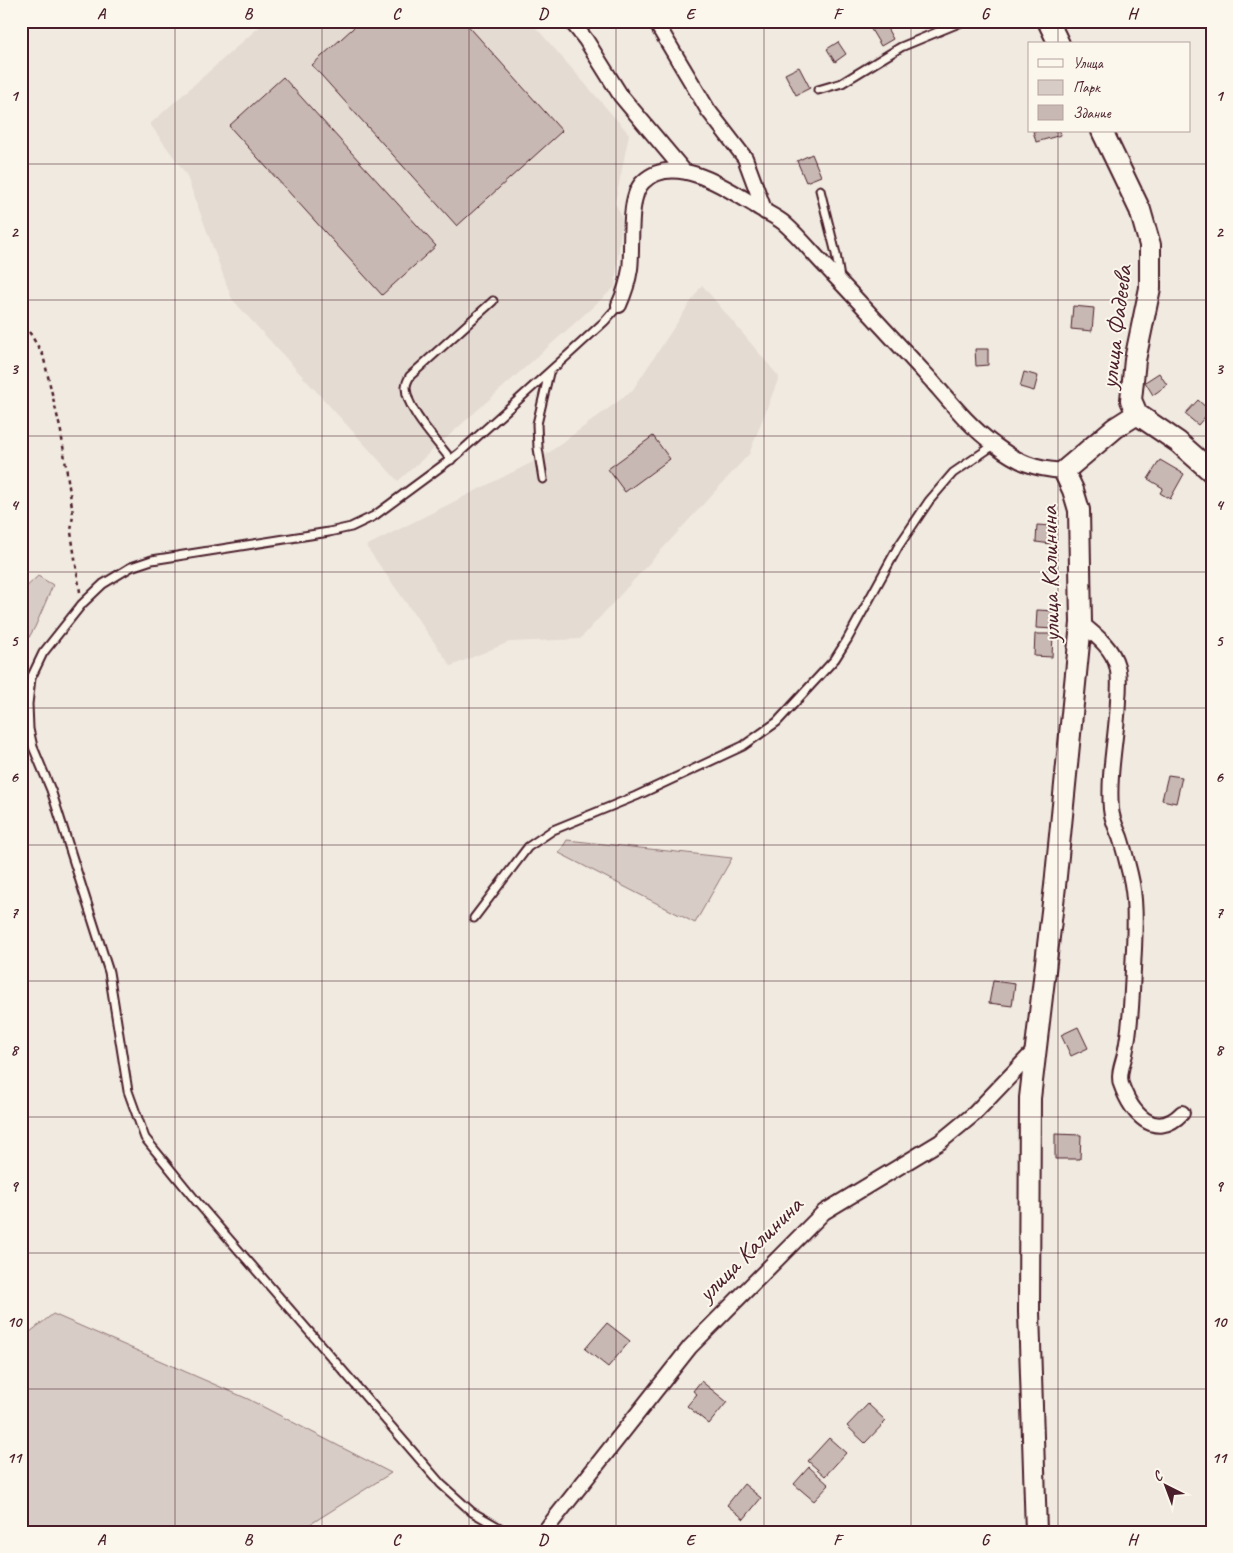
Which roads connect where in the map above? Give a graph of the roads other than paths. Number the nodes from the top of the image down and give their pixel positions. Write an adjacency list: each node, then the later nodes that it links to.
1 (571, 21): 8 (street, улица Калинина)
2 (655, 21): 10 (street)
3 (964, 21): 6 (lane)
4 (1048, 21): 5 (street)
5 (1058, 42)
6 (818, 90)
7 (1102, 132): 15 (street, улица Фадеева)
8 (684, 171): 10 (street, улица Калинина); 13 (street, улица Калинина)
9 (820, 190): 11 (lane)
10 (765, 212): 11 (street, улица Калинина)
11 (841, 283): 16 (street, улица Калинина)
12 (493, 301): 17 (lane)
13 (619, 305): 14 (lane)
14 (549, 372): 17 (lane); 20 (lane)
15 (1137, 414): 18 (street); 19 (street, улица Фадеева)
16 (994, 445): 18 (street, улица Калинина); 22 (lane)
17 (451, 460): 25 (lane)
18 (1064, 471): 21 (street, улица Калинина)
19 (1212, 472)
20 (544, 479)
21 (1081, 623): 23 (street, улица Калинина); 24 (street)
22 (474, 918)
23 (1036, 1049): 26 (street, улица Калинина); 27 (street, улица Калинина)
24 (1182, 1113)
25 (507, 1532)
26 (544, 1532)
27 (1036, 1532)

